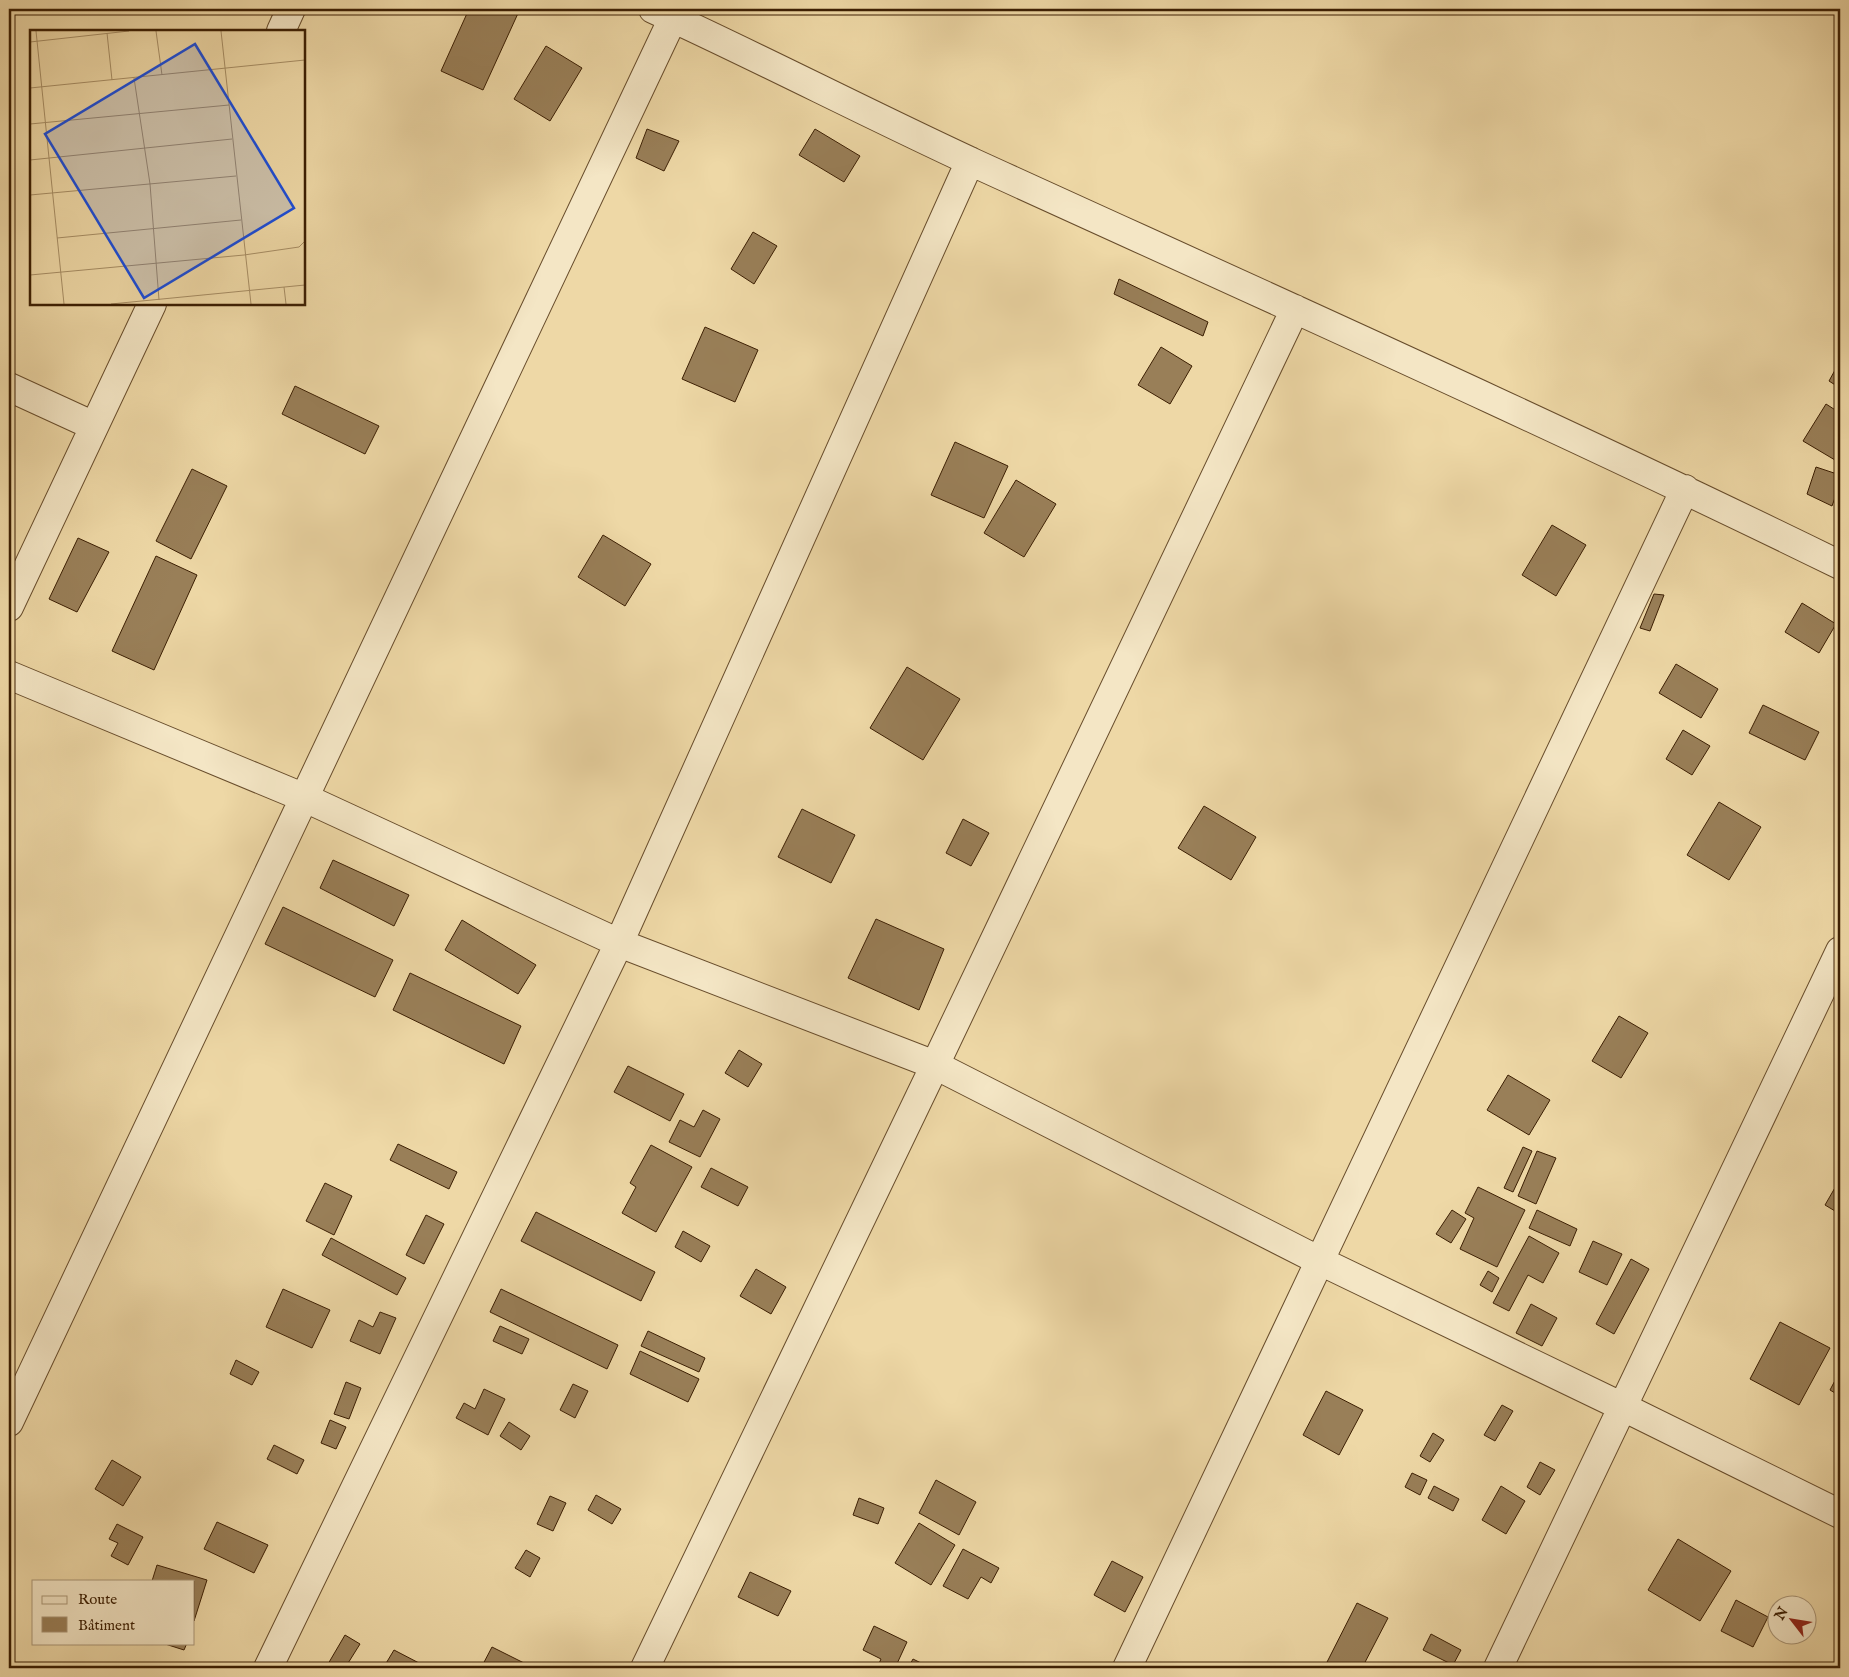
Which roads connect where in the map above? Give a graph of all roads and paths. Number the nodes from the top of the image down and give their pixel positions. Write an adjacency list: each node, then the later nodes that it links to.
1 (291, 9): 3 (street)
2 (663, 13): 4 (street); 13 (street)
3 (281, 30)
4 (970, 161): 6 (street); 14 (street)
5 (152, 305): 8 (street)
6 (1295, 309): 9 (street); 16 (street)
7 (9, 387): 8 (street)
8 (94, 426): 11 (street)
9 (1684, 489): 10 (street); 17 (street)
10 (1840, 565)
11 (9, 607)
12 (9, 675): 13 (street)
13 (305, 798): 14 (street); 19 (street)
14 (619, 943): 16 (street); 21 (street)
15 (1840, 951): 18 (street)
16 (935, 1065): 17 (street); 22 (street)
17 (1320, 1261): 18 (street); 23 (street)
18 (1623, 1407): 20 (street); 24 (street)
19 (9, 1422)
20 (1840, 1514)
21 (268, 1668)
22 (645, 1668)
23 (1127, 1668)
24 (1498, 1668)

